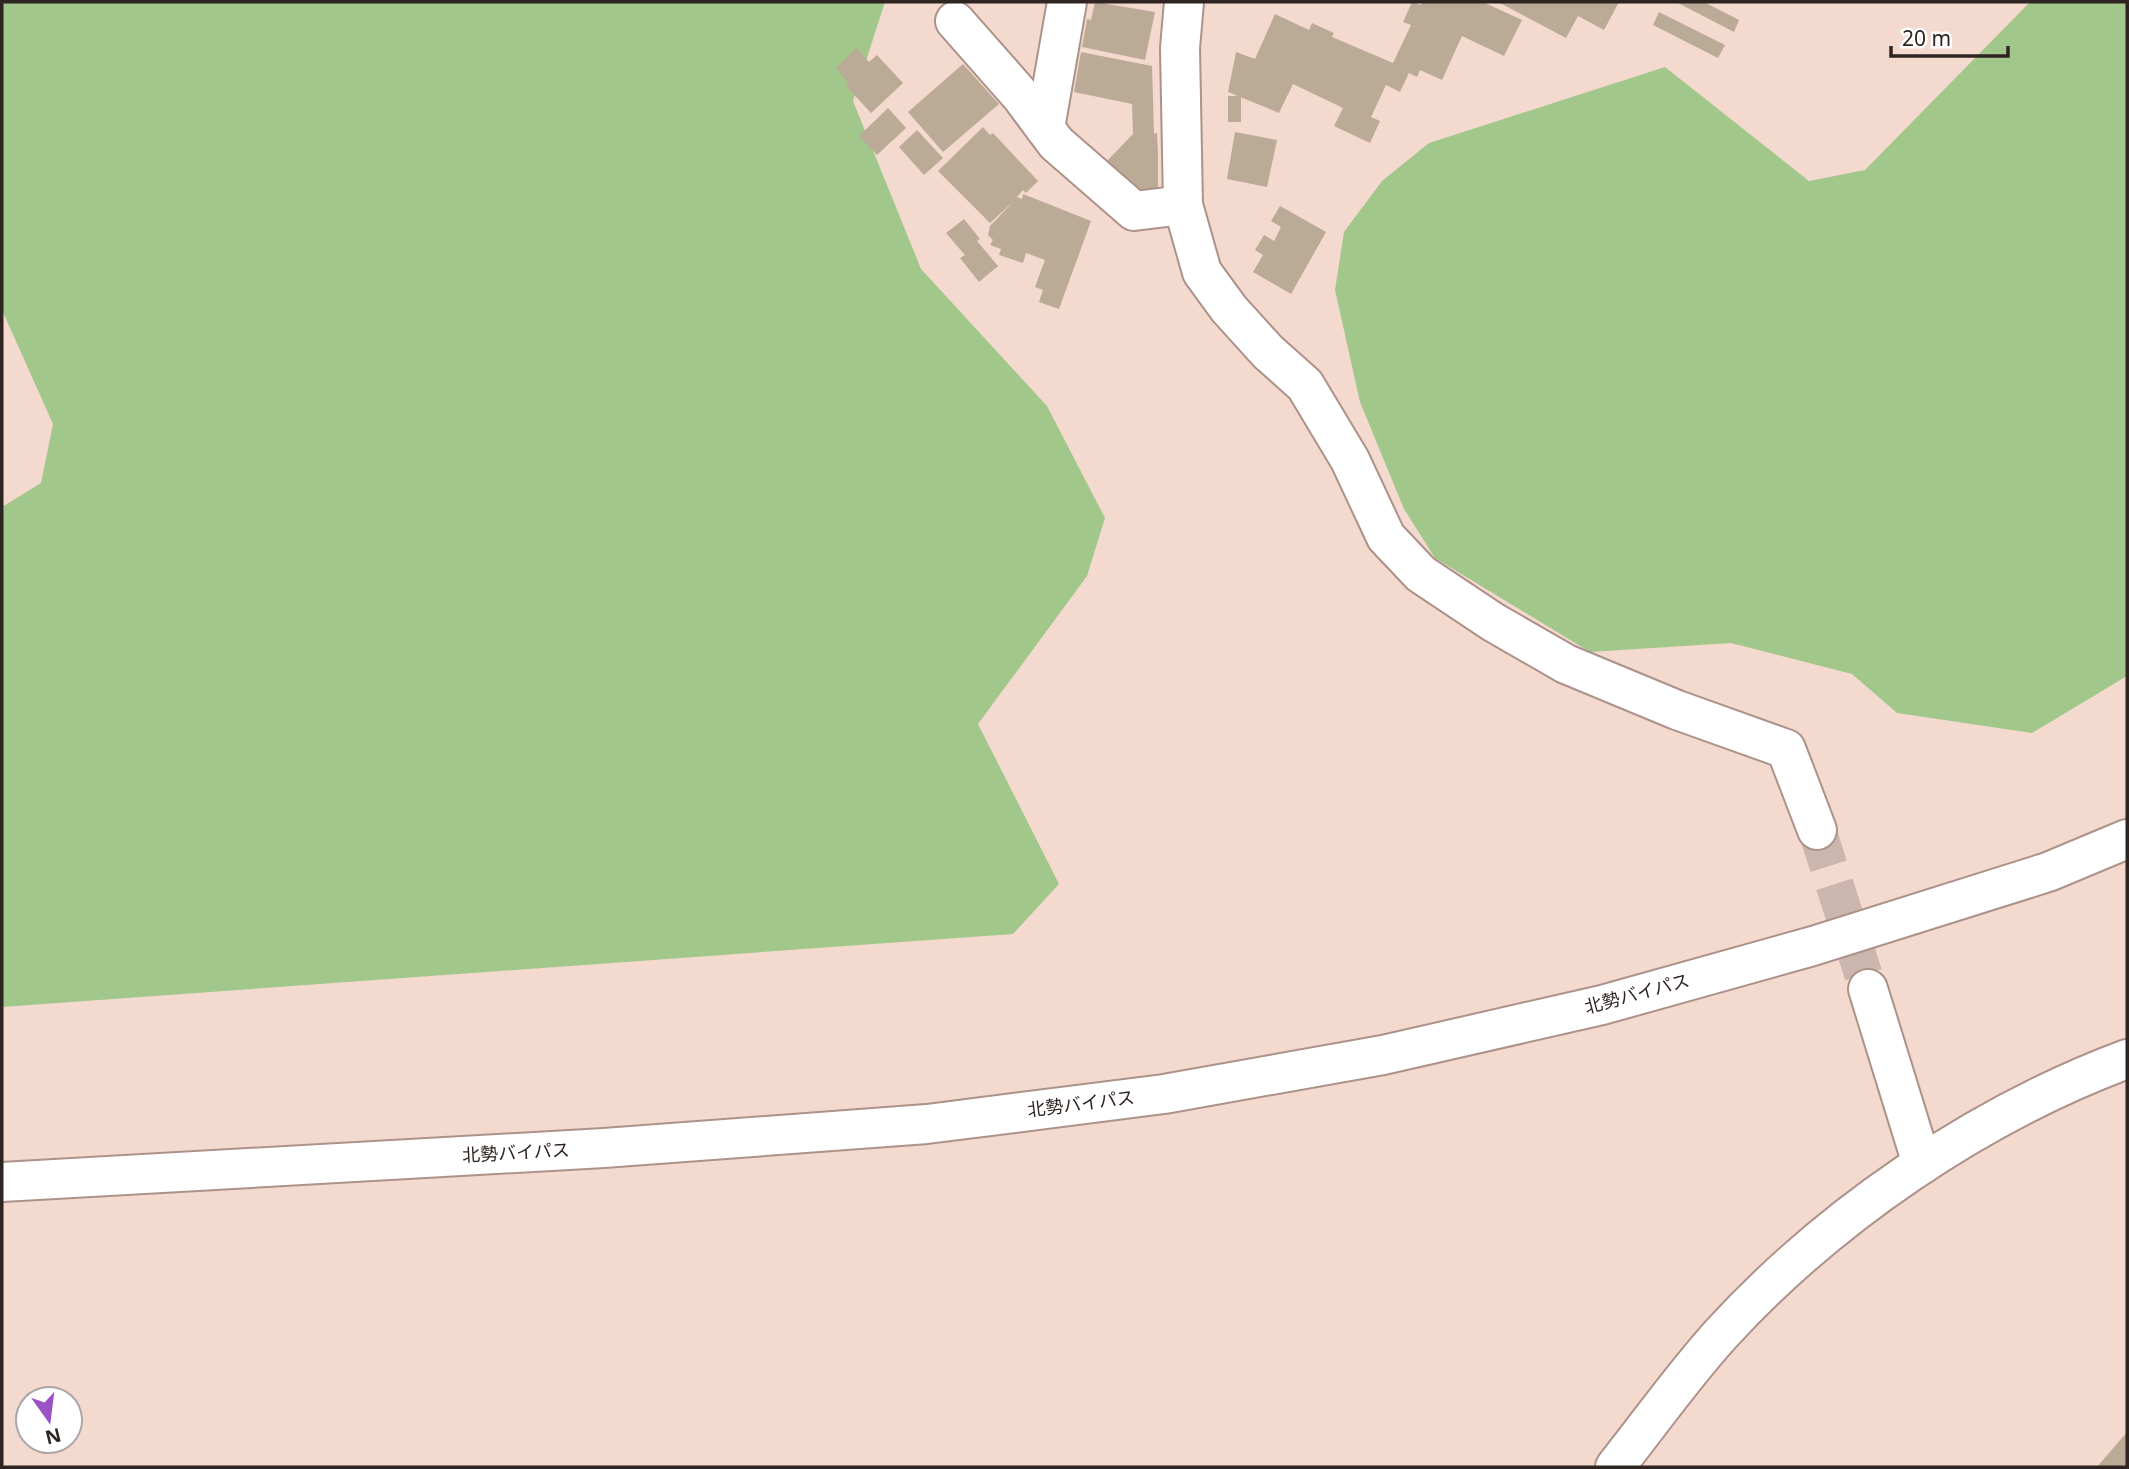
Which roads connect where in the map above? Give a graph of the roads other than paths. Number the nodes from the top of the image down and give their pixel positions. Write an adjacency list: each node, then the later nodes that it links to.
1 (1067, 2): 4 (main road)
2 (1184, 2): 5 (main road)
3 (955, 21): 4 (main road)
4 (1045, 128): 5 (main road)
5 (1183, 205): 6 (main road)
6 (1816, 830)
7 (2127, 839): 11 (main road, 北勢バイパス)
8 (1868, 989): 10 (main road)
9 (2127, 1059): 10 (main road)
10 (1922, 1164): 12 (main road)
11 (2, 1182)
12 (1615, 1467)

